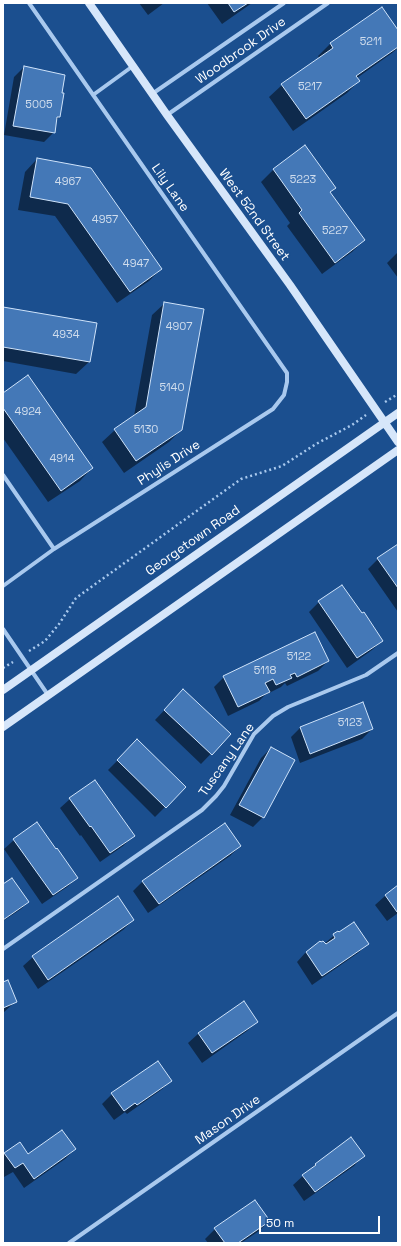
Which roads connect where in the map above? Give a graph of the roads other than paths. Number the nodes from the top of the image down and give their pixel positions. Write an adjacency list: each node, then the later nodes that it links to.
1 (29, 3): 7 (street, Lily Lane)
2 (89, 3): 5 (main road, West 52nd Street)
3 (284, 3): 6 (street, Woodbrook Drive)
4 (328, 3): 8 (street, Woodbrook Drive)
5 (133, 66): 6 (main road, West 52nd Street); 7 (street)
6 (152, 94): 8 (main road, West 52nd Street)
7 (92, 95): 9 (street, Lily Lane)
8 (167, 115): 11 (main road, West 52nd Street)
9 (287, 386): 15 (street, Phylis Drive)
10 (398, 413): 11 (main road, Georgetown Road)
11 (385, 422): 12 (main road, West 52nd Street); 19 (main road, Georgetown Road)
12 (398, 442)
13 (398, 450): 21 (main road)
14 (3, 475): 15 (street)
15 (54, 549): 16 (street, Phylis Drive)
16 (3, 586)
17 (3, 629): 19 (street)
18 (398, 652): 23 (street, Tuscany Lane)
19 (31, 670): 20 (main road, Georgetown Road); 21 (street)
20 (3, 690)
21 (48, 695): 22 (main road)
22 (3, 727)
23 (3, 949)
24 (398, 1013): 25 (street, Mason Drive)
25 (69, 1243)

